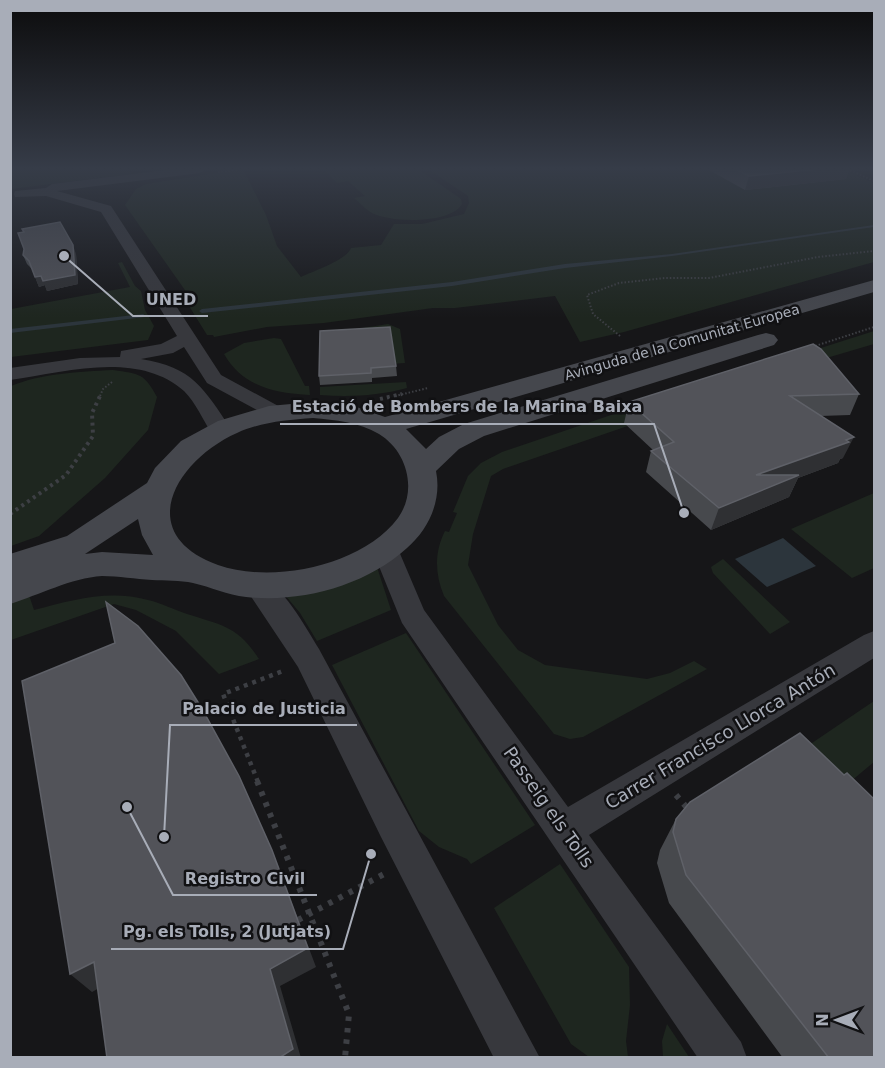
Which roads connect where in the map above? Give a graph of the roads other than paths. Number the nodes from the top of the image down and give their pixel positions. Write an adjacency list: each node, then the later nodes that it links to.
1 (123, 219): 4 (street)
2 (874, 286): 8 (main road, Avinguda de la Comunitat Europea)
3 (874, 307): 10 (main road, Avinguda de la Comunitat Europea)
4 (187, 338): 5 (street); 7 (street)
5 (10, 369)
6 (10, 374): 9 (street)
7 (274, 412): 8 (main road); 9 (main road)
8 (385, 426): 10 (main road)
9 (220, 429): 11 (main road)
10 (422, 468): 12 (main road)
11 (156, 491): 13 (main road); 14 (main road)
12 (385, 549): 15 (main road); 18 (street, Passeig els Tolls)
13 (10, 567)
14 (196, 571): 15 (main road); 16 (main road)
15 (258, 586): 19 (street)
16 (10, 591)
17 (874, 643): 18 (street, Carrer Francisco Llorca Antón)
18 (565, 829): 20 (street, Passeig els Tolls)
19 (518, 1058)
20 (725, 1058)

